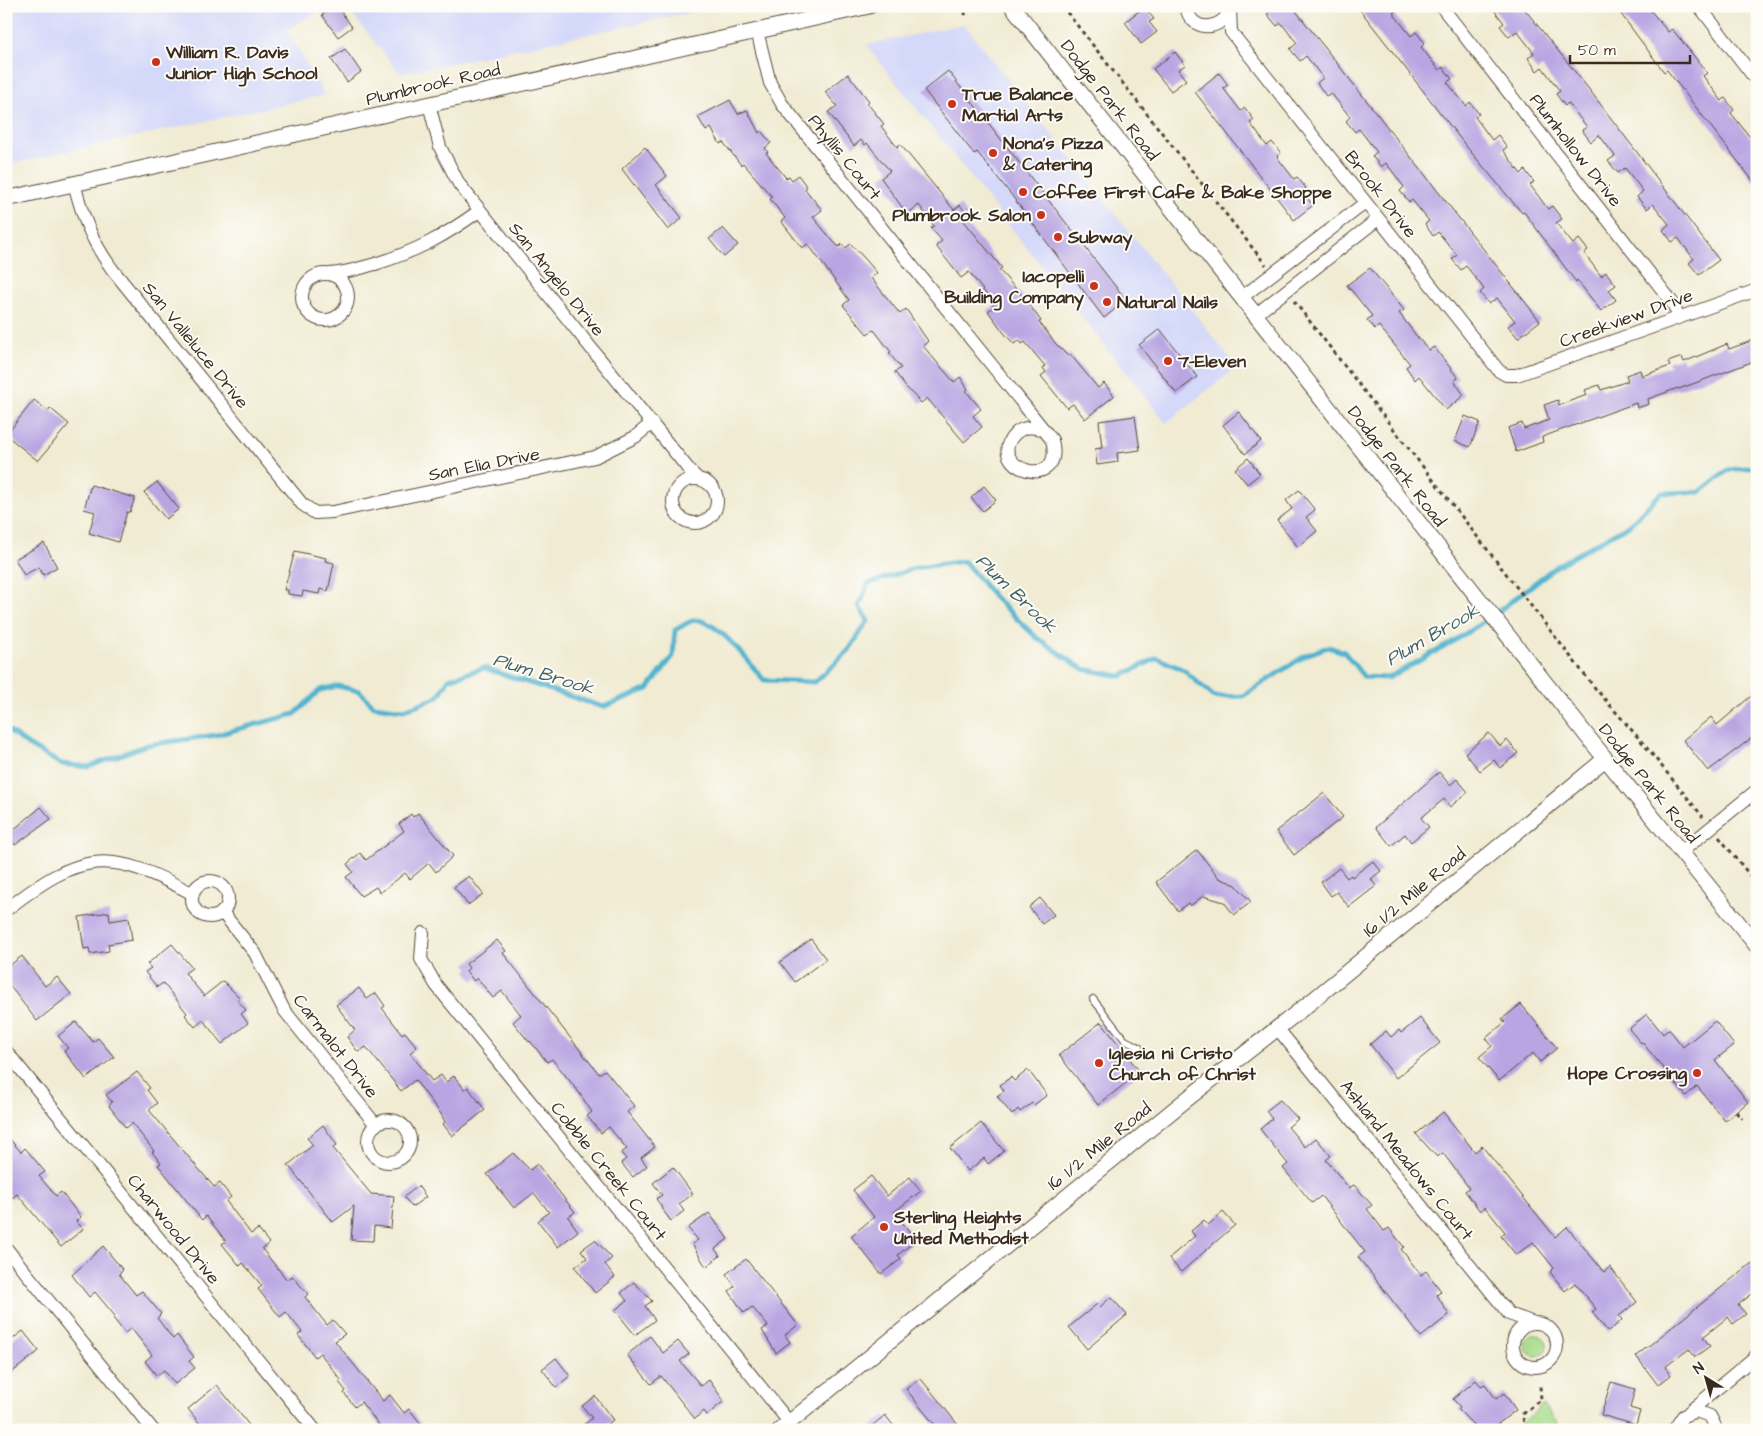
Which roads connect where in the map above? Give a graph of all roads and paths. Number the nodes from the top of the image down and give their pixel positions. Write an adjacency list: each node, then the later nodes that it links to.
1 (869, 6): 11 (street, Plumbrook Road)
2 (960, 6): 9 (path)
3 (1012, 6): 26 (street, Dodge Park Road)
4 (1062, 6): 20 (path)
5 (1186, 6): 10 (street)
6 (1441, 6): 28 (street, Plumhollow Drive)
7 (1698, 6): 13 (street)
8 (1230, 8): 10 (street); 12 (street)
9 (966, 15)
10 (1210, 27): 12 (street)
11 (757, 31): 14 (street, Plumbrook Road); 30 (street, Phyllis Court)
12 (1231, 32): 17 (street, Brook Drive)
13 (1757, 81)
14 (428, 104): 15 (street, Plumbrook Road); 18 (street, San Angelo Drive)
15 (74, 183): 16 (street, Plumbrook Road); 37 (street, San Valleluce Drive)
16 (6, 199)
17 (1365, 203): 19 (street, Brook Drive); 26 (street)
18 (479, 211): 21 (street); 31 (street, San Angelo Drive)
19 (1378, 219): 27 (street); 29 (street, Brook Drive)
20 (1268, 268)
21 (357, 269): 22 (street); 24 (street)
22 (330, 274): 24 (street); 24 (street)
23 (1757, 290): 28 (street, Creekview Drive)
24 (347, 297)
25 (1291, 297): 40 (path)
26 (1241, 298): 27 (street, Dodge Park Road)
27 (1254, 316): 38 (street, Dodge Park Road)
28 (1679, 317): 29 (street, Creekview Drive)
29 (1506, 375)
30 (1025, 408): 32 (street, Phyllis Court); 33 (street, Phyllis Court)
31 (652, 424): 34 (street, San Angelo Drive); 37 (street, San Elia Drive)
32 (1020, 430): 33 (street); 33 (street, Phyllis Court)
33 (1042, 430)
34 (683, 463): 35 (street, San Angelo Drive); 36 (street, San Angelo Drive)
35 (698, 479): 36 (street); 36 (street, San Angelo Drive)
36 (678, 487)
37 (315, 514)
38 (1605, 759): 42 (street, Dodge Park Road); 50 (street, 16 1/2 Mile Road)
39 (1757, 790): 42 (street)
40 (1705, 820)
41 (1718, 836): 43 (path)
42 (1681, 852): 48 (street, Dodge Park Road)
43 (1757, 884)
44 (193, 894): 45 (street); 46 (street); 46 (street)
45 (6, 910)
46 (222, 912): 55 (street, Carmalot Drive)
47 (423, 933): 65 (street, Cobble Creek Court)
48 (1757, 946)
49 (1093, 998): 51 (lane)
50 (1278, 1029): 57 (street, Ashland Meadows Court); 65 (street, 16 1/2 Mile Road)
51 (1139, 1047)
52 (6, 1051): 67 (street, Charwood Drive)
53 (1736, 1112): 54 (path)
54 (1742, 1119)
55 (376, 1125)
56 (6, 1248): 66 (street)
57 (1510, 1314): 58 (street); 59 (street)
58 (1534, 1323): 59 (street); 59 (street)
59 (1513, 1340)
60 (1757, 1355): 62 (street)
61 (1540, 1386): 68 (path)
62 (1711, 1393): 63 (street); 64 (street)
63 (1689, 1412): 64 (street); 69 (street)
64 (1716, 1426)
65 (784, 1427)
66 (154, 1430)
67 (315, 1430)
68 (1524, 1430)
69 (1674, 1430)

